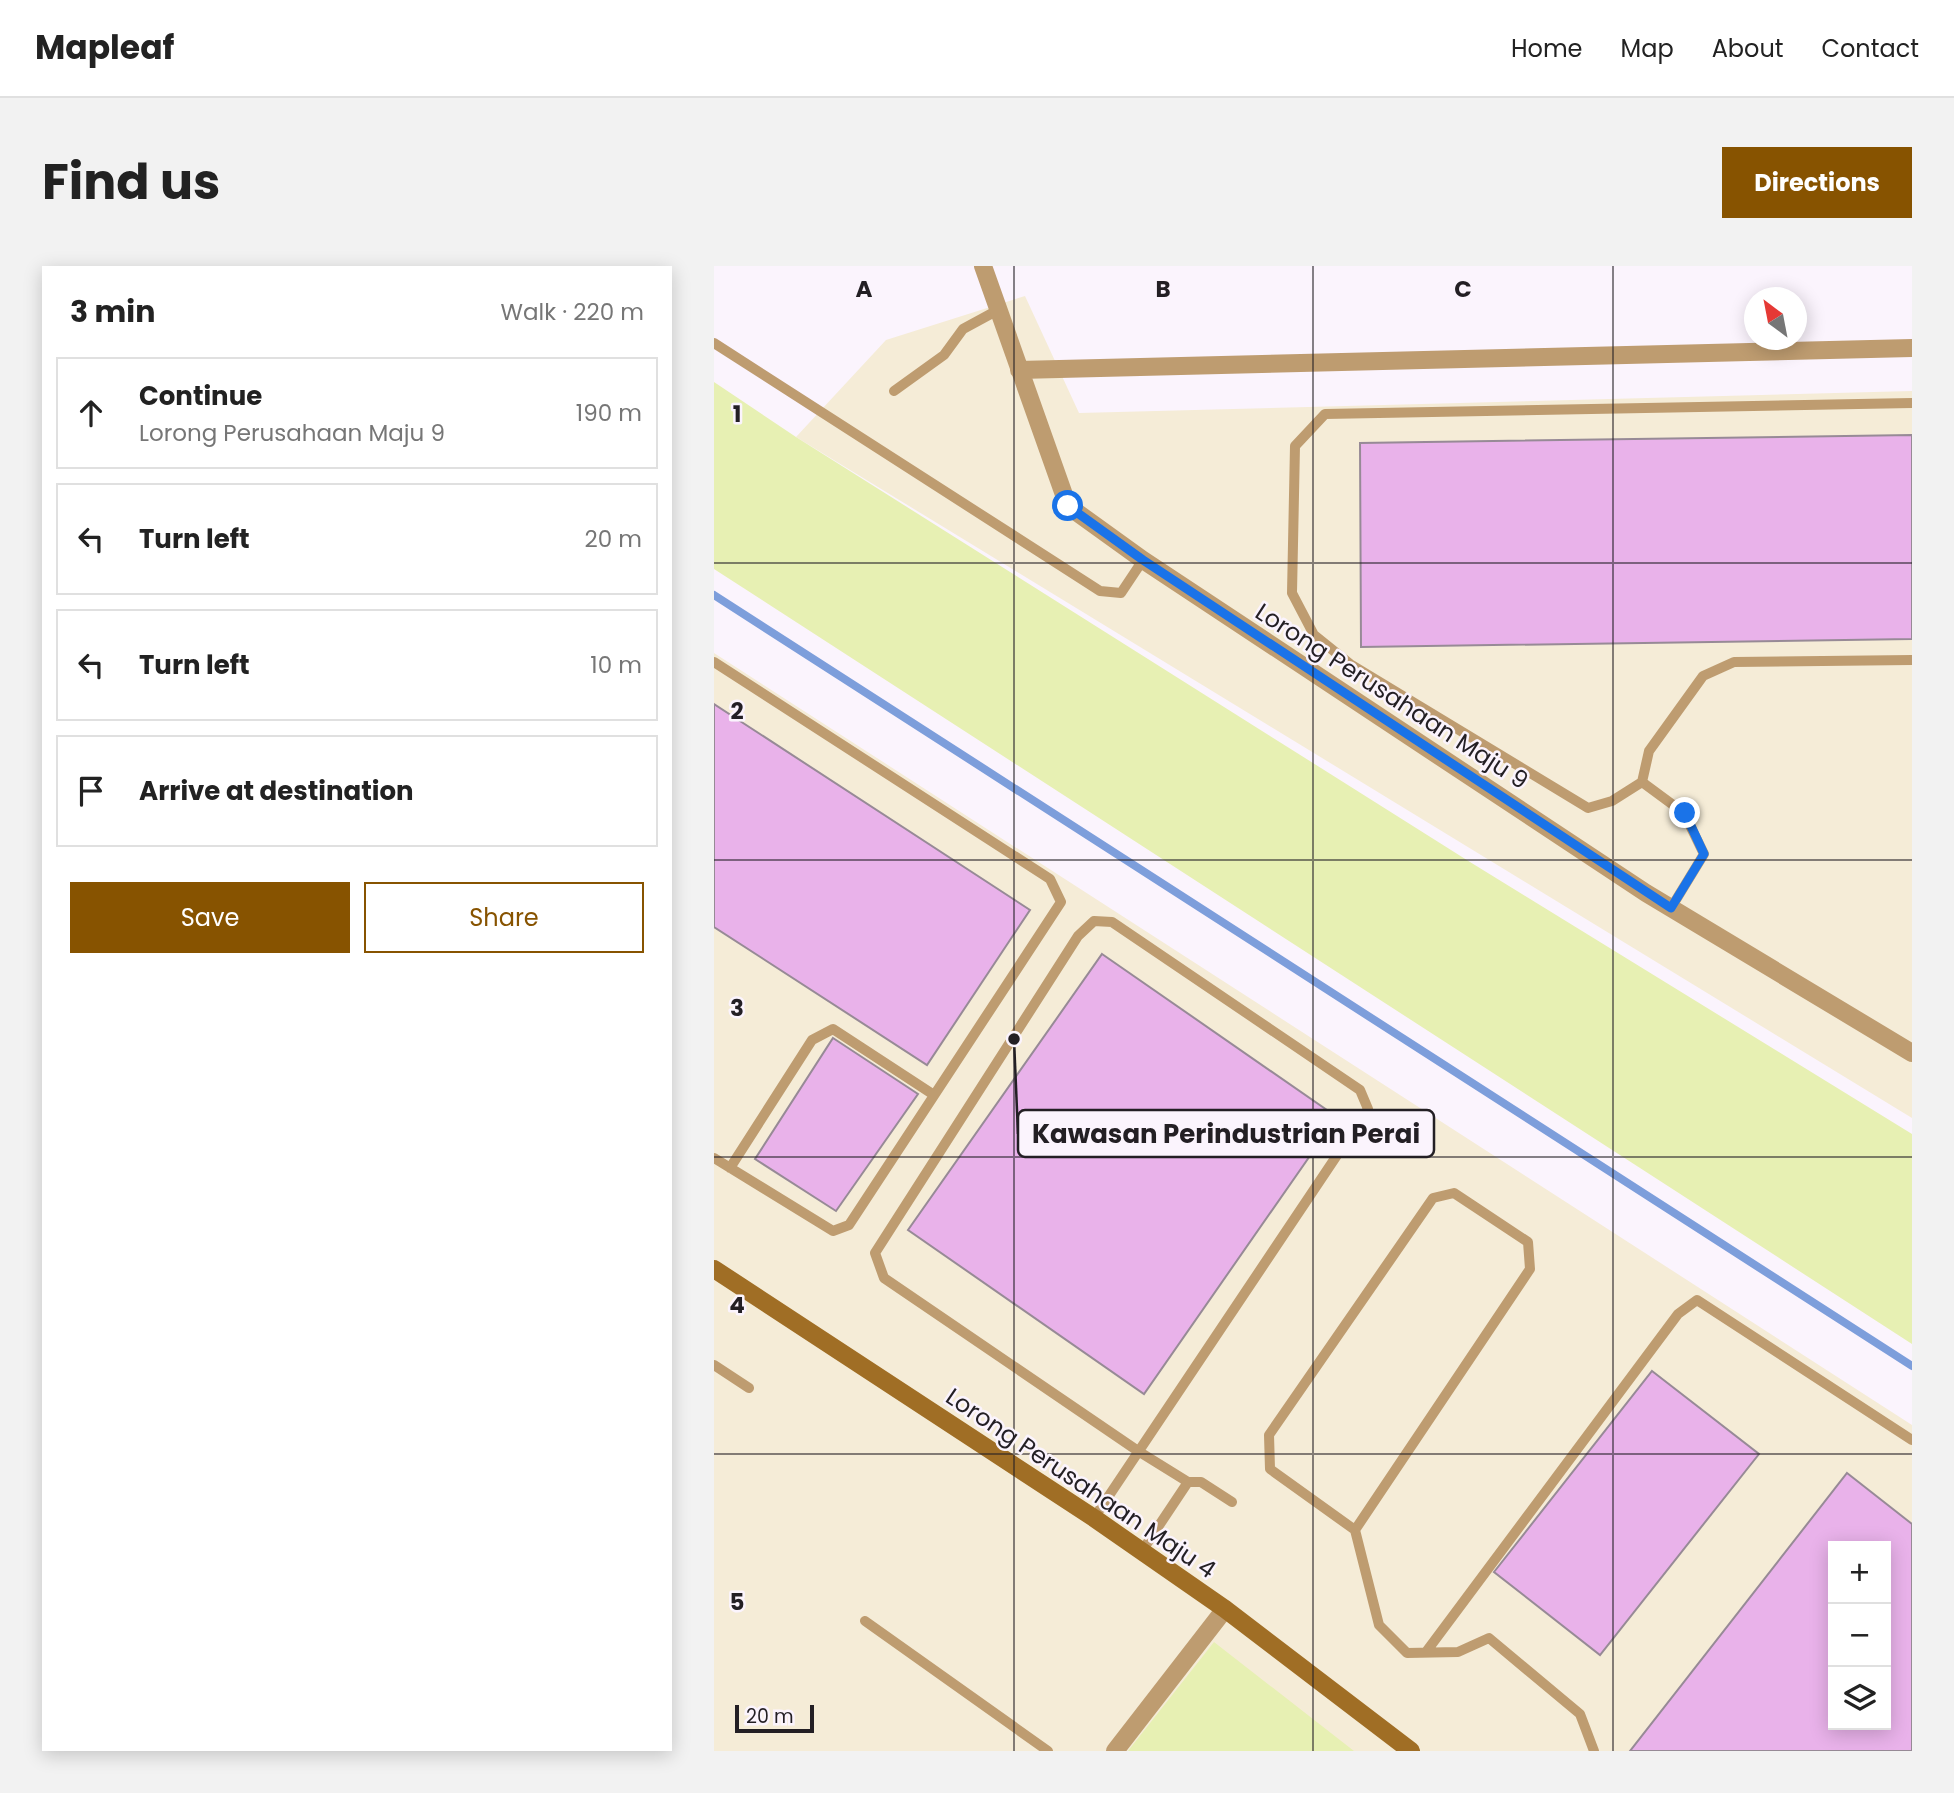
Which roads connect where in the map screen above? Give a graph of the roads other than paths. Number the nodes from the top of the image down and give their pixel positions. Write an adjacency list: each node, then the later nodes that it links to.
1 (983, 266): 2 (street, Lorong Perusahaan Maju 9)
2 (998, 310): 5 (street, Lorong Perusahaan Maju 9); 6 (lane)
3 (714, 343): 8 (lane)
4 (1912, 348): 5 (street)
5 (1019, 370): 8 (street, Lorong Perusahaan Maju 9)
6 (894, 391)
7 (1912, 403): 11 (lane)
8 (1143, 560): 12 (street, Lorong Perusahaan Maju 9)
9 (1912, 660): 11 (lane)
10 (714, 662): 14 (lane)
11 (1642, 782): 12 (lane)
12 (1671, 908): 13 (street, Lorong Perusahaan Maju 9)
13 (1912, 1053)
14 (934, 1095): 16 (lane); 16 (lane)
15 (714, 1158): 16 (lane)
16 (730, 1168)
17 (714, 1269): 24 (street, Lorong Perusahaan Maju 4)
18 (714, 1364): 19 (lane)
19 (750, 1388)
20 (1912, 1440): 29 (lane)
21 (1138, 1451): 21 (lane); 22 (lane); 24 (lane)
22 (1188, 1482): 23 (lane); 26 (lane)
23 (1233, 1503)
24 (1094, 1518): 26 (street, Lorong Perusahaan Maju 4)
25 (1355, 1530): 25 (lane); 29 (lane)
26 (1142, 1551): 27 (street, Lorong Perusahaan Maju 4)
27 (1225, 1609): 31 (street); 32 (street, Lorong Perusahaan Maju 4)
28 (865, 1621): 30 (lane)
29 (1426, 1652): 33 (lane)
30 (1048, 1751)
31 (1115, 1751)
32 (1411, 1751)
33 (1594, 1751)

